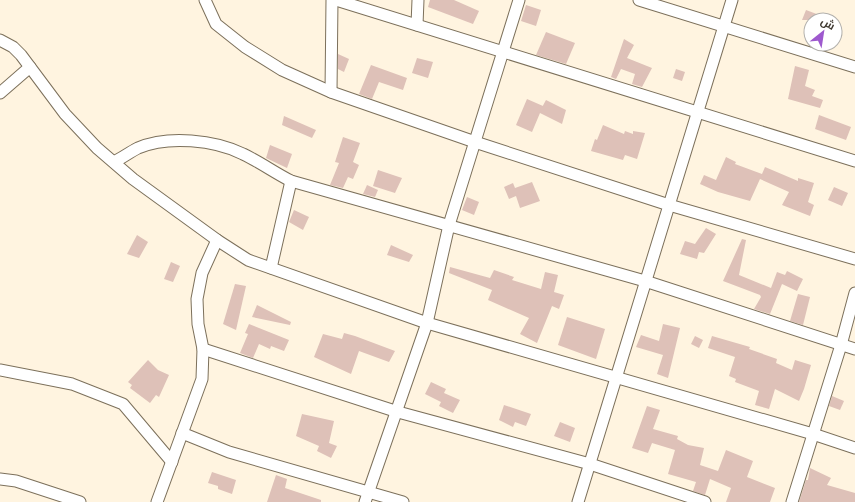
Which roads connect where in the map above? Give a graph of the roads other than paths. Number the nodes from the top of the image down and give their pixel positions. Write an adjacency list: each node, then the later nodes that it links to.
1 (205, 0): 14 (street)
2 (332, 0): 14 (street)
3 (336, 0): 8 (street)
4 (418, 0): 8 (street)
5 (520, 0): 11 (street)
6 (639, 0): 9 (street)
7 (732, 0): 9 (street)
8 (417, 25): 11 (street)
9 (724, 25): 13 (street); 16 (street)
10 (0, 40): 12 (street)
11 (502, 52): 16 (street); 17 (street)
12 (30, 67): 15 (street); 19 (street)
13 (855, 67)
14 (331, 92): 17 (street)
15 (0, 93)
16 (697, 113): 18 (street); 21 (street)
17 (475, 142): 21 (street); 22 (street)
18 (855, 161)
19 (114, 162): 20 (street); 23 (street)
20 (291, 182): 22 (street); 25 (street)
21 (669, 205): 24 (street); 26 (street)
22 (449, 225): 26 (street); 28 (street)
23 (217, 240): 25 (street); 30 (street)
24 (855, 259)
25 (271, 268): 28 (street)
26 (645, 282): 29 (street); 33 (street)
27 (855, 292): 29 (street)
28 (427, 323): 33 (street); 34 (street)
29 (841, 345): 31 (street); 36 (street)
30 (203, 349): 34 (street); 35 (street)
31 (855, 349)
32 (0, 370): 38 (street)
33 (616, 379): 36 (street); 39 (street)
34 (398, 412): 39 (street); 41 (street)
35 (182, 433): 38 (street); 41 (street)
36 (813, 434): 37 (street); 47 (street)
37 (855, 448)
38 (172, 462): 43 (street)
39 (590, 464): 45 (street); 46 (street)
40 (0, 479): 42 (street)
41 (367, 497): 44 (street)
42 (80, 502)
43 (157, 502)
44 (402, 502)
45 (578, 502)
46 (705, 502)
47 (792, 502)

